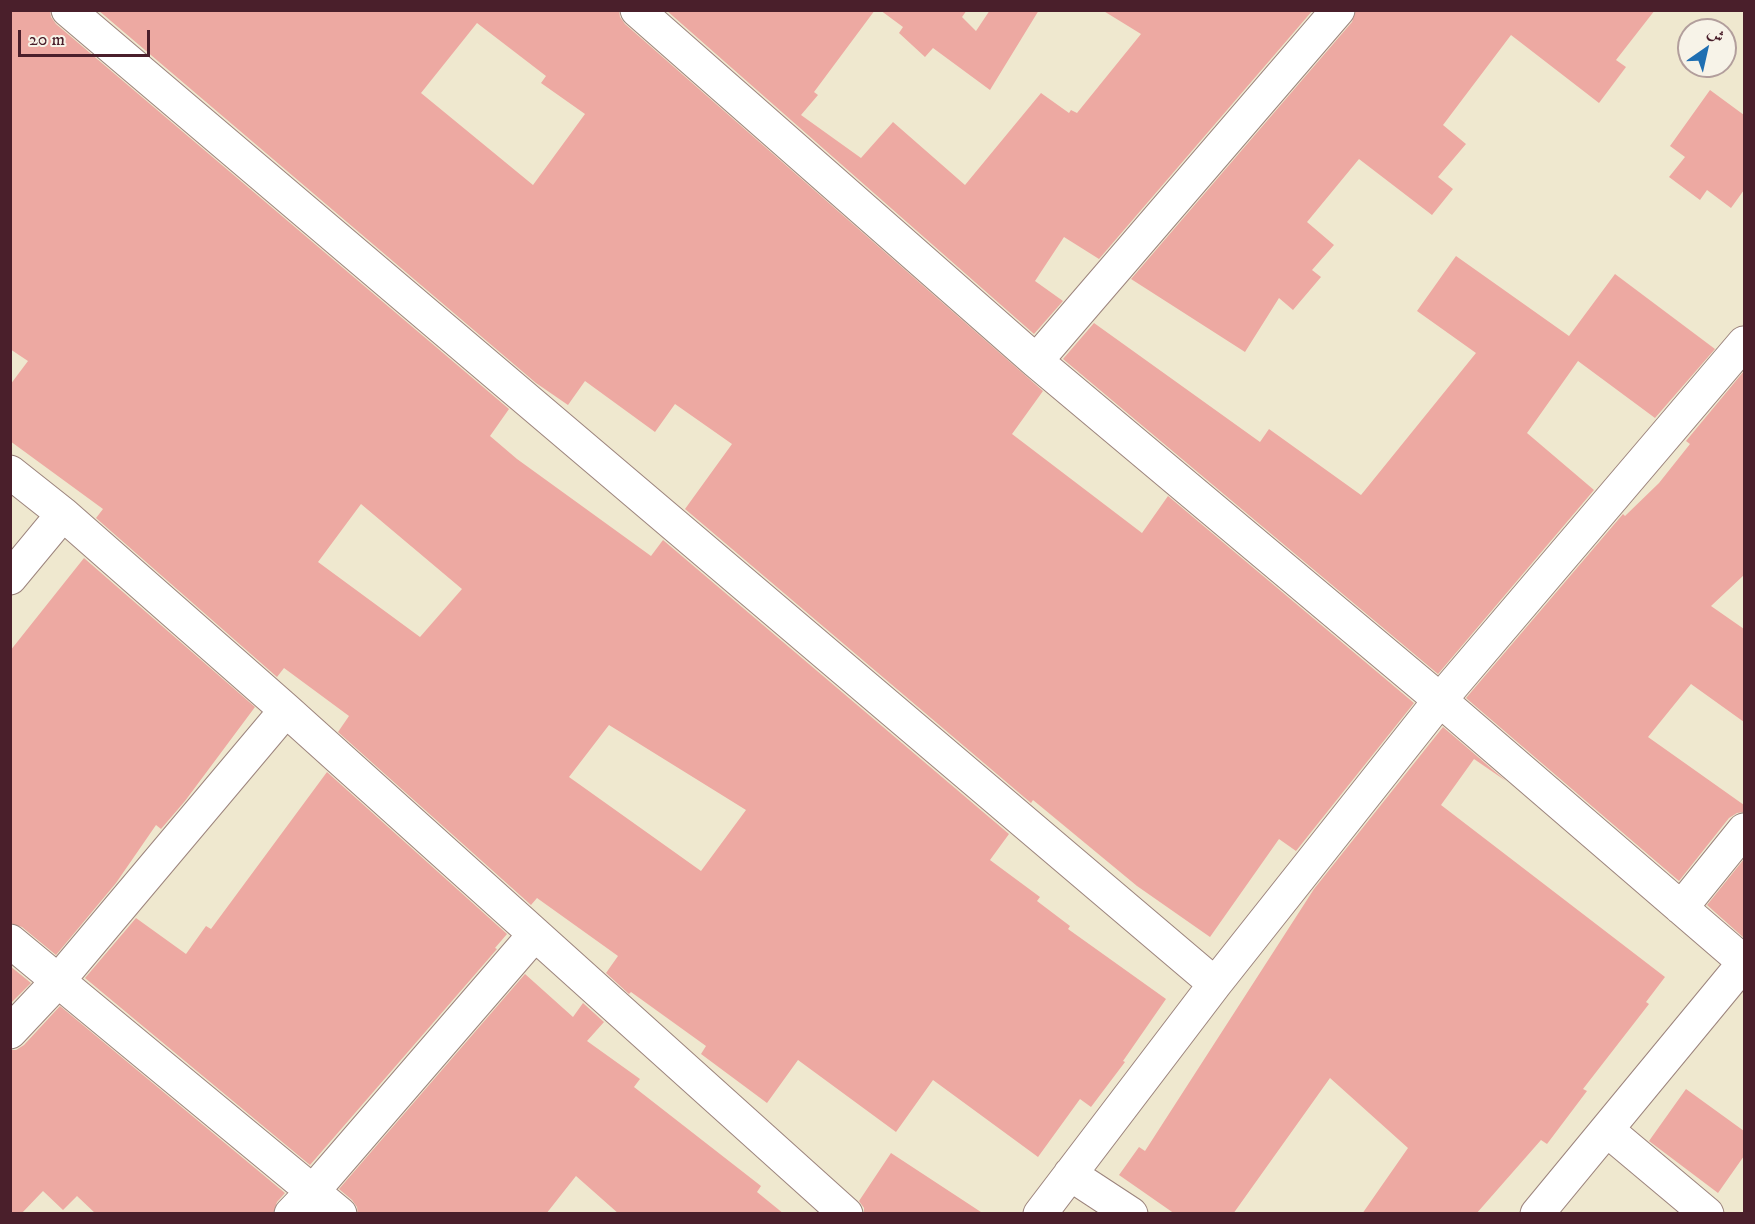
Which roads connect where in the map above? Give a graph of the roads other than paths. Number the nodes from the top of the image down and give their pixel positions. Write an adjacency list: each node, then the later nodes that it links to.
1 (68, 10): 17 (street)
2 (637, 10): 5 (street)
3 (1338, 10): 5 (street)
4 (1744, 343): 9 (street)
5 (1036, 362): 9 (street)
6 (10, 472): 7 (street)
7 (63, 514): 8 (street); 10 (street)
8 (10, 578)
9 (1440, 700): 12 (street); 17 (street)
10 (286, 710): 13 (street); 16 (street)
11 (1744, 830): 12 (street)
12 (1681, 908): 15 (street)
13 (535, 934): 21 (street); 23 (street)
14 (10, 941): 16 (street)
15 (1744, 963): 19 (street)
16 (58, 981): 18 (street); 21 (street)
17 (1215, 984): 20 (street)
18 (10, 1032)
19 (1607, 1130): 26 (street); 27 (street)
20 (1070, 1174): 24 (street); 25 (street)
21 (302, 1202): 22 (street)
22 (340, 1214)
23 (846, 1214)
24 (1040, 1214)
25 (1131, 1214)
26 (1537, 1214)
27 (1707, 1214)

